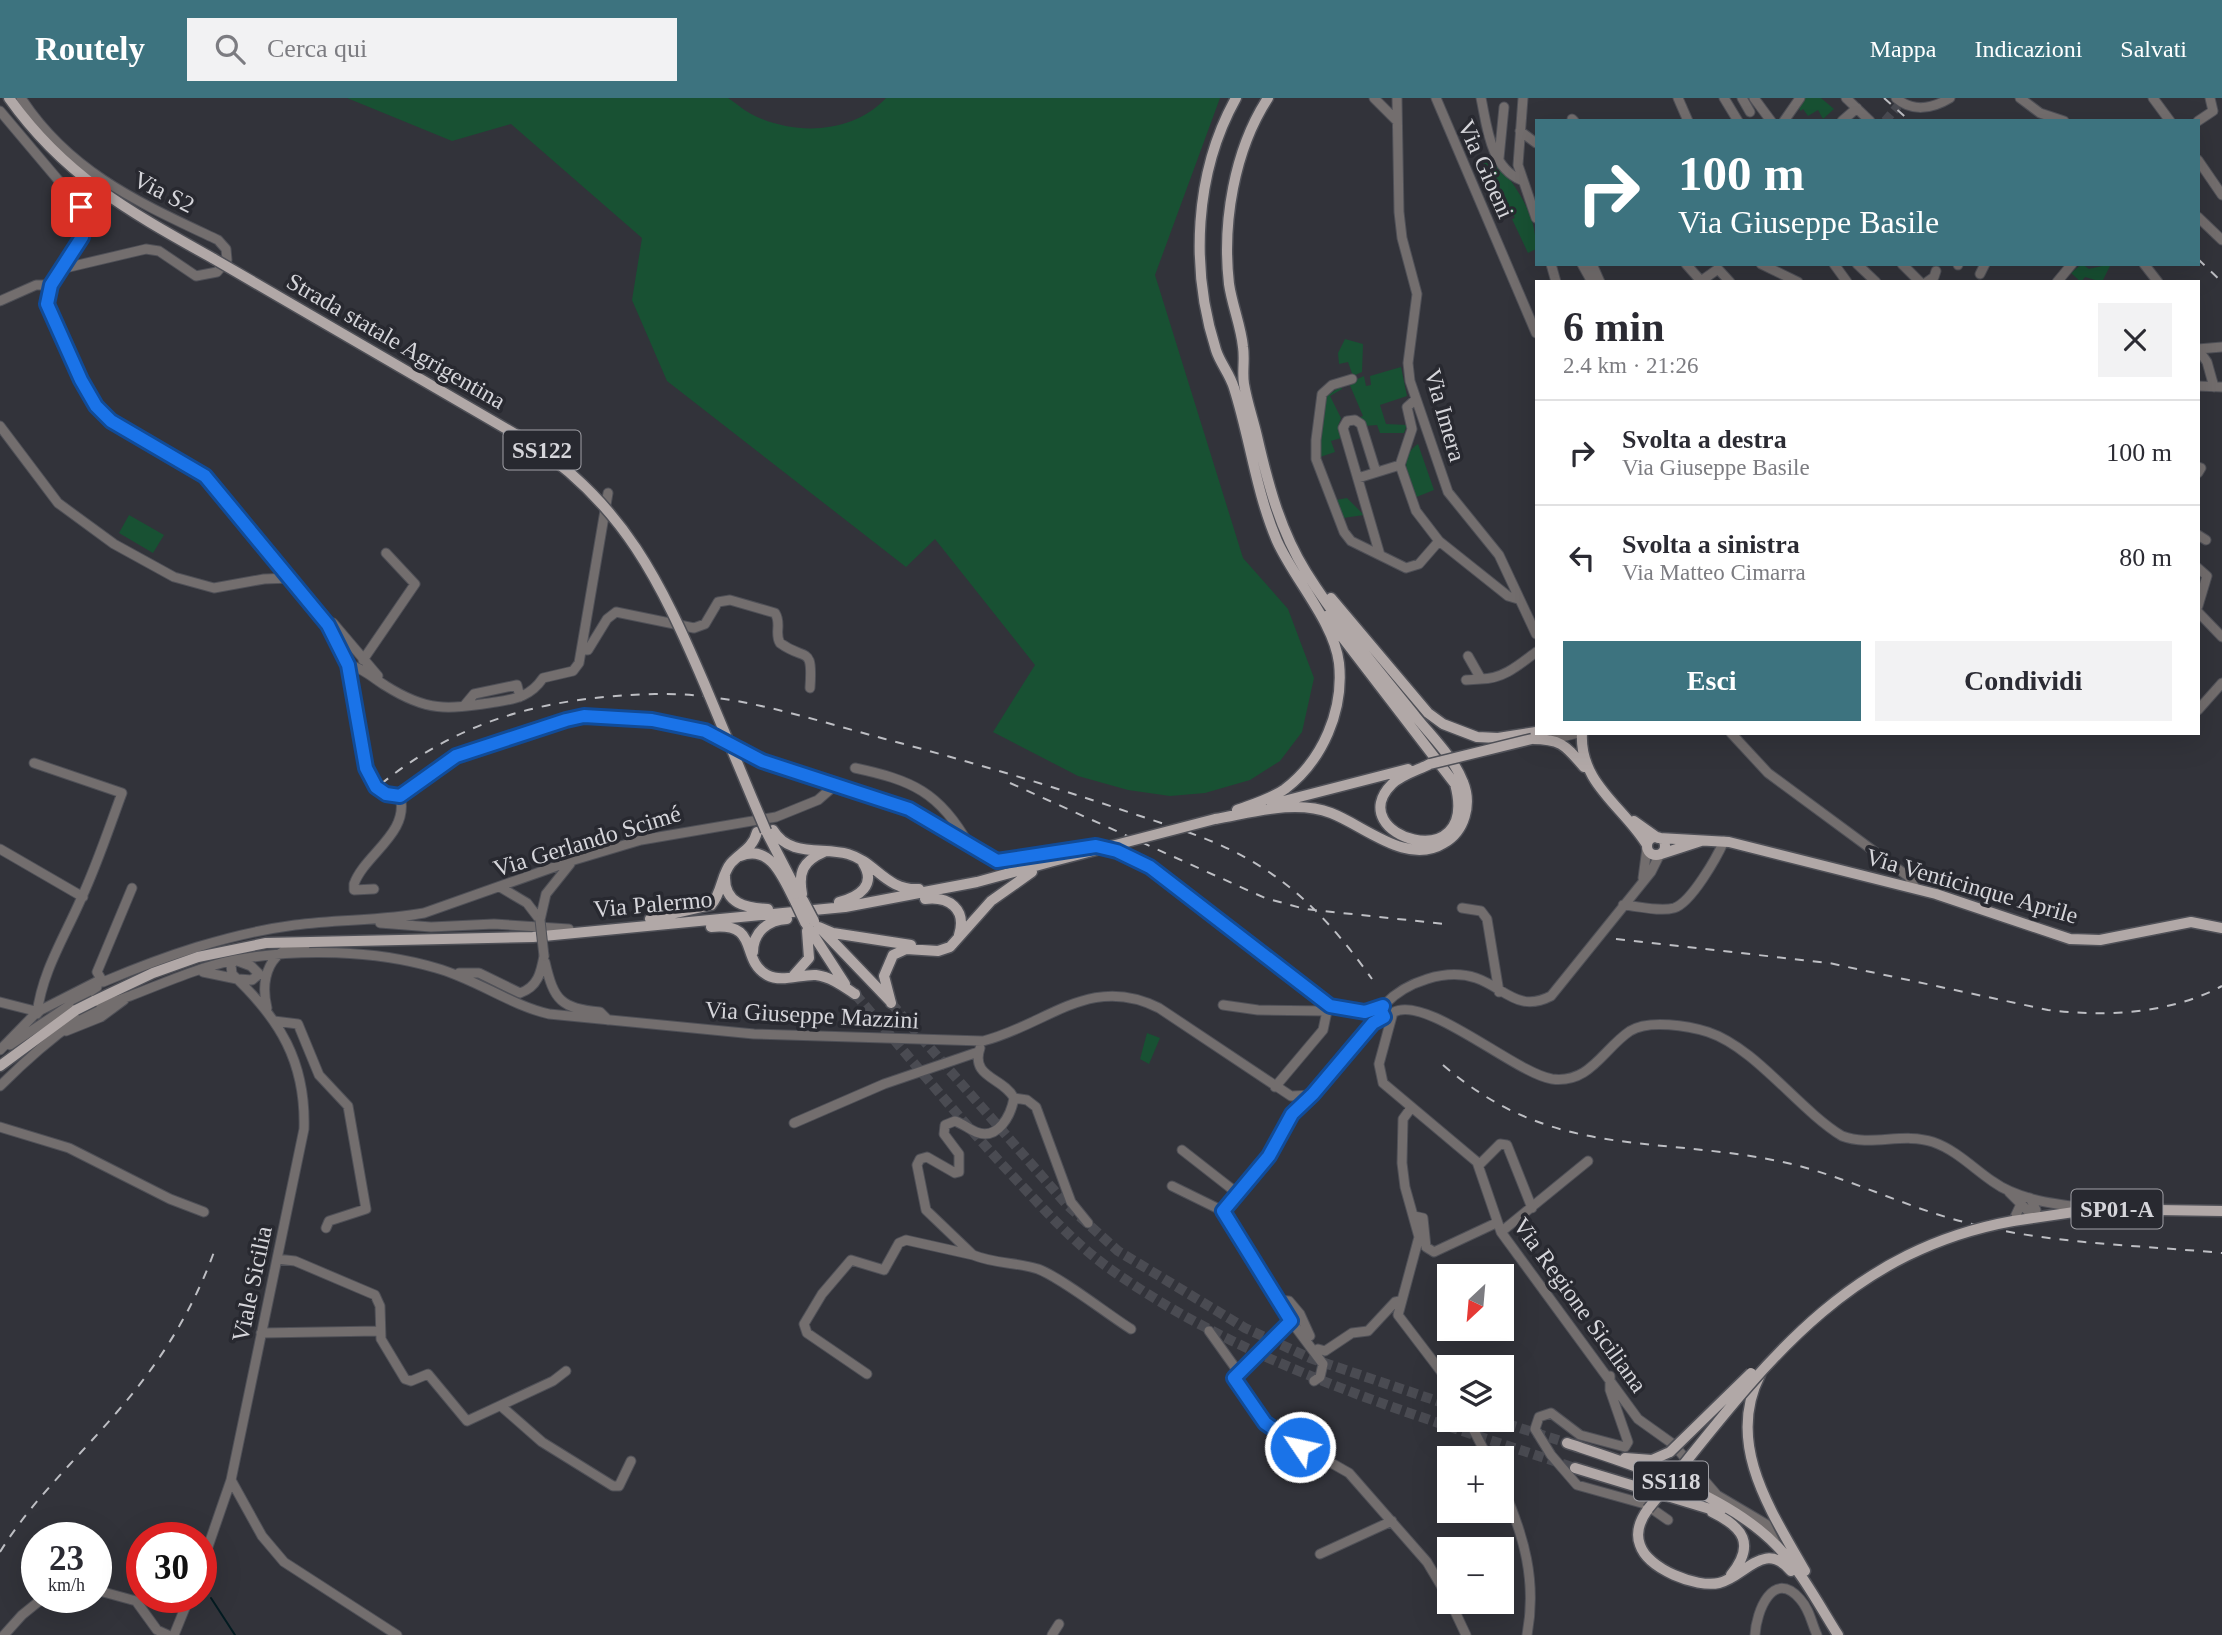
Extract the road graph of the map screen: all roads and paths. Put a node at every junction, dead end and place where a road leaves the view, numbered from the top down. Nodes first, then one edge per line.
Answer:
1 (9, 98) edge
2 (21, 98) edge
3 (1236, 98) edge
4 (1268, 98) edge
5 (1374, 98) edge
6 (1397, 98) edge
7 (1436, 98) edge
8 (1442, 98) edge
9 (1481, 98) edge
10 (1523, 98) edge
11 (1724, 98) edge
12 (1742, 98) edge
13 (1754, 98) edge
14 (1800, 98) edge
15 (1846, 98) edge
16 (1950, 98) edge
17 (2020, 98) edge
18 (2153, 98) edge
19 (2210, 98) edge
20 (1680, 101) edge
21 (1898, 102) edge
22 (1504, 107) dead end
23 (1857, 108) junction
24 (0, 111) edge
25 (1750, 112) dead end
26 (1687, 119) edge
27 (1737, 119) edge
28 (1770, 119) edge
29 (1785, 119) edge
30 (1844, 119) edge
31 (1868, 119) edge
32 (2058, 119) edge
33 (2169, 119) edge
34 (2200, 120) edge
35 (1397, 121) junction
36 (1520, 131) junction
37 (1535, 142) edge
38 (1499, 158) junction
39 (2200, 163) edge
40 (1521, 180) junction
41 (2222, 195) edge
42 (1535, 215) edge
43 (2200, 219) edge
44 (2222, 240) edge
45 (1688, 266) edge
46 (1764, 266) edge
47 (1859, 266) edge
48 (1904, 266) edge
49 (1984, 266) edge
50 (2070, 266) edge
51 (2146, 266) edge
52 (61, 269) junction
53 (1936, 271) dead end
54 (1980, 274) dead end
55 (1700, 280) edge
56 (1794, 280) edge
57 (1874, 280) edge
58 (1918, 280) edge
59 (1930, 280) edge
60 (2059, 280) edge
61 (2156, 280) edge
62 (51, 285) junction
63 (0, 301) edge
64 (1535, 331) edge
65 (2222, 347) edge
66 (2201, 355) edge
67 (1352, 379) dead end
68 (2200, 386) edge
69 (2218, 387) edge
70 (1416, 399) junction
71 (0, 426) edge
72 (1399, 465) junction
73 (1376, 472) junction
74 (1358, 478) junction
75 (608, 493) dead end
76 (1438, 541) junction
77 (386, 554) dead end
78 (1380, 555) junction
79 (2200, 570) edge
80 (1303, 577) junction
81 (291, 578) junction
82 (1518, 599) junction
83 (2200, 599) edge
84 (320, 614) junction
85 (2200, 614) edge
86 (1535, 632) edge
87 (2222, 637) edge
88 (582, 649) junction
89 (1535, 653) edge
90 (1468, 656) dead end
91 (363, 660) junction
92 (348, 665) junction
93 (1466, 680) dead end
94 (1481, 680) junction
95 (2222, 683) edge
96 (389, 687) junction
97 (810, 688) dead end
98 (2202, 704) edge
99 (1532, 734) edge
100 (1580, 735) edge
101 (1733, 735) edge
102 (1550, 736) edge
103 (34, 763) dead end
104 (1430, 764) junction
105 (739, 767) junction
106 (855, 768) dead end
107 (1590, 774) junction
108 (834, 786) junction
109 (400, 796) junction
110 (1614, 803) junction
111 (1214, 819) junction
112 (765, 831) junction
113 (1658, 838) junction
114 (1711, 840) junction
115 (1724, 841) junction
116 (970, 846) junction
117 (1647, 846) junction
118 (0, 849) edge
119 (826, 852) junction
120 (1660, 854) junction
121 (738, 858) junction
122 (859, 859) junction
123 (574, 860) junction
124 (1050, 862) junction
125 (725, 876) junction
126 (1640, 883) junction
127 (956, 886) junction
128 (500, 887) junction
129 (132, 888) dead end
130 (1915, 888) junction
131 (374, 889) dead end
132 (83, 897) junction
133 (873, 904) junction
134 (1623, 905) junction
135 (845, 907) junction
136 (1462, 908) dead end
137 (807, 914) junction
138 (345, 920) junction
139 (540, 920) junction
140 (2222, 928) edge
141 (606, 929) junction
142 (958, 939) junction
143 (443, 940) junction
144 (378, 941) junction
145 (931, 950) junction
146 (544, 956) junction
147 (277, 957) junction
148 (754, 958) junction
149 (235, 960) junction
150 (191, 973) junction
151 (456, 974) junction
152 (260, 978) junction
153 (788, 978) junction
154 (238, 979) junction
155 (103, 982) junction
156 (1406, 990) junction
157 (1499, 992) junction
158 (39, 997) junction
159 (0, 1002) edge
160 (93, 1002) junction
161 (53, 1003) junction
162 (1223, 1005) dead end
163 (1328, 1008) junction
164 (1387, 1010) junction
165 (1409, 1010) junction
166 (37, 1012) junction
167 (82, 1012) junction
168 (53, 1014) junction
169 (271, 1017) junction
170 (608, 1020) junction
171 (17, 1039) junction
172 (983, 1041) junction
173 (0, 1052) edge
174 (978, 1052) junction
175 (0, 1066) edge
176 (0, 1086) edge
177 (1275, 1087) junction
178 (1313, 1094) junction
179 (1014, 1098) junction
180 (1411, 1108) junction
181 (794, 1123) dead end
182 (0, 1126) edge
183 (1182, 1150) dead end
184 (1588, 1161) dead end
185 (1479, 1165) junction
186 (1172, 1186) dead end
187 (2005, 1189) junction
188 (1237, 1193) junction
189 (2029, 1197) junction
190 (2021, 1204) junction
191 (1532, 1208) junction
192 (2094, 1209) junction
193 (1223, 1211) junction
194 (2222, 1211) edge
195 (204, 1212) dead end
196 (1414, 1216) junction
197 (2034, 1217) junction
198 (2013, 1221) junction
199 (1088, 1223) dead end
200 (326, 1228) dead end
201 (1499, 1228) junction
202 (973, 1255) junction
203 (277, 1259) junction
204 (1279, 1300) junction
205 (1401, 1301) junction
206 (1291, 1321) junction
207 (1131, 1329) dead end
208 (379, 1331) junction
209 (1209, 1331) dead end
210 (261, 1334) junction
211 (1778, 1352) junction
212 (1437, 1362) edge
213 (1768, 1363) junction
214 (566, 1371) dead end
215 (1239, 1373) junction
216 (867, 1374) dead end
217 (1610, 1376) junction
218 (1314, 1381) dead end
219 (501, 1406) junction
220 (1567, 1443) tunnel mouth
221 (1582, 1448) junction
222 (631, 1461) dead end
223 (1575, 1468) tunnel mouth
224 (231, 1480) junction
225 (1698, 1504) junction
226 (1668, 1520) dead end
227 (1392, 1521) junction
228 (217, 1522) edge
229 (1514, 1522) edge
230 (1771, 1541) junction
231 (1320, 1554) dead end
232 (1437, 1578) edge
233 (1726, 1581) junction
234 (112, 1594) edge
235 (1814, 1597) junction
236 (24, 1613) edge
237 (183, 1613) edge
238 (1456, 1614) edge
239 (1059, 1623) dead end
240 (4, 1635) edge
241 (168, 1635) edge
242 (174, 1635) edge
243 (397, 1635) edge
244 (1052, 1635) edge
245 (1466, 1635) edge
246 (1527, 1635) edge
247 (1755, 1635) edge
248 (1817, 1635) edge
249 (1838, 1635) edge

1 - 105 main road, Strada statale Agrigentina / SS122, bridge
2 - 52 street, Via S2
3 - 80 main road
4 - 80 main road
5 - 35 street
6 - 35 street, Via Imera
7 - 8 street
7 - 64 street, Via Gioeni
9 - 38 street
10 - 36 street
11 - 27 street
12 - 25 street
13 - 28 street
14 - 29 street
15 - 23 street
16 - 21 street
17 - 32 street
18 - 33 street
19 - 34 street
20 - 26 street
22 - 38 street
23 - 30 street
23 - 31 street
24 - 52 street
35 - 70 street, Via Imera
36 - 37 street
36 - 40 street
38 - 40 street
39 - 41 street
40 - 42 street
43 - 44 street
45 - 55 street
46 - 56 street
47 - 57 street
48 - 58 street
49 - 54 street
50 - 60 street
51 - 61 street
52 - 62 street
53 - 59 street
62 - 63 street
62 - 81 street
65 - 66 street
66 - 69 street
67 - 78 street
68 - 69 street
70 - 72 street
70 - 82 street, Via Imera
71 - 81 street
72 - 73 street
72 - 76 street
73 - 74 street
73 - 74 street
74 - 78 street
75 - 88 street
76 - 78 street
76 - 82 street
77 - 91 street
79 - 83 street
80 - 99 main road
80 - 104 main road
80 - 111 main road
80 - 111 main road, bridge
81 - 84 street
82 - 86 street, Via Imera
84 - 91 street
84 - 92 street
85 - 87 street
88 - 96 street
88 - 97 street
89 - 94 street
90 - 94 street
91 - 96 street
92 - 96 street
92 - 109 street
93 - 94 street
95 - 98 street
99 - 104 main road, bridge
100 - 107 main road
101 - 130 street
102 - 107 main road
103 - 132 street
104 - 111 main road
105 - 112 main road, bridge
105 - 112 main road, bridge
106 - 116 street
107 - 110 main road
108 - 109 street
108 - 116 street
108 - 123 street, Via Gerlando Scimé
109 - 131 street
110 - 113 main road
110 - 117 main road
111 - 124 main road, Via Palermo, bridge
112 - 119 main road
112 - 121 main road
112 - 137 main road
113 - 114 main road, Via Venticinque Aprile
113 - 117 main road
113 - 120 main road
114 - 115 main road, Via Venticinque Aprile
114 - 120 main road, Via Venticinque Aprile
115 - 130 main road, Via Venticinque Aprile
115 - 134 street
116 - 163 street
117 - 120 main road
117 - 126 street
118 - 132 street
119 - 122 main road
119 - 137 main road
120 - 126 street
121 - 125 main road
121 - 137 main road
122 - 127 main road
122 - 137 main road
123 - 128 street, Via Gerlando Scimé
123 - 139 street
124 - 127 main road, Via Palermo
124 - 142 main road
125 - 137 main road
125 - 141 main road
126 - 134 street
127 - 133 main road, Via Palermo
128 - 138 street, Via Gerlando Scimé
128 - 139 street
129 - 155 street
130 - 140 main road, Via Venticinque Aprile
132 - 158 street
133 - 135 main road, Via Palermo
133 - 142 main road
134 - 157 street
135 - 137 main road, Via Palermo
135 - 148 main road
136 - 157 street
137 - 141 main road, Via Palermo
137 - 145 main road
137 - 145 main road
137 - 153 main road
137 - 153 main road
138 - 141 street
138 - 155 street
139 - 146 street, bridge
141 - 143 main road, Via Palermo
142 - 145 main road
143 - 144 main road, Via Palermo
143 - 148 main road
144 - 147 street
144 - 160 main road, Via Palermo
146 - 151 street
146 - 170 street
147 - 149 street, Via Giuseppe Mazzini
147 - 151 street, Via Giuseppe Mazzini
147 - 152 street
148 - 153 main road
149 - 150 street, Via Giuseppe Mazzini
149 - 152 street
149 - 154 street
150 - 154 street, Via Giuseppe Mazzini
150 - 160 street, Via Giuseppe Mazzini
151 - 170 street, Via Giuseppe Mazzini
152 - 154 street
152 - 169 street
154 - 169 street
155 - 160 street
156 - 157 street
156 - 164 street
156 - 165 street
158 - 161 street
158 - 166 street
159 - 166 street
160 - 161 street
160 - 167 main road, Via Palermo, bridge
160 - 167 street, Via Giuseppe Mazzini
161 - 166 street
162 - 163 street
163 - 164 street
163 - 177 street
164 - 165 street
164 - 178 street
164 - 180 street, Via Regione Siciliana
165 - 187 street
166 - 168 street
166 - 171 street
166 - 173 street
167 - 168 street
167 - 175 main road, Via Palermo
167 - 176 street, Via Giuseppe Mazzini
168 - 171 street
169 - 200 street
169 - 203 street, Viale Sicilia
170 - 172 street, Via Giuseppe Mazzini
171 - 173 street
172 - 174 street
172 - 177 street, Via Giuseppe Mazzini
174 - 179 street
174 - 181 street
177 - 178 street, Via Giuseppe Mazzini
178 - 188 street
179 - 199 street
179 - 202 street
180 - 185 street, Via Regione Siciliana
180 - 196 street
182 - 195 street
183 - 188 street
184 - 191 street
185 - 191 street
185 - 201 street, Via Regione Siciliana
186 - 193 street
187 - 189 street
187 - 190 street
188 - 193 street
189 - 192 street
189 - 197 street
190 - 197 street
190 - 198 street
191 - 201 street
192 - 194 main road, SP01-A
192 - 197 main road, SP01-A
193 - 204 street
196 - 201 street
196 - 205 street
197 - 198 main road, SP01-A
198 - 211 main road, bridge
201 - 217 street, Via Regione Siciliana
202 - 207 street
202 - 216 street
203 - 208 street
203 - 210 street, Viale Sicilia
204 - 205 street
204 - 206 street
205 - 212 street
206 - 215 street
206 - 218 street
208 - 210 street
208 - 219 street
209 - 215 street
210 - 224 street, Viale Sicilia
211 - 213 main road, bridge
211 - 221 main road, bridge
213 - 233 main road, bridge
213 - 235 main road, bridge
214 - 219 street
215 - 227 street
217 - 226 street
217 - 230 street, Via Regione Siciliana
219 - 222 street
220 - 221 main road, SS118
221 - 230 main road, SS118
223 - 225 main road, SS118
224 - 228 street, Viale Sicilia
224 - 243 street
225 - 230 main road, SS118
225 - 233 main road
227 - 231 street
227 - 232 street
229 - 246 street
230 - 235 main road, SS118
233 - 235 main road
234 - 241 street
235 - 249 main road, SS118
236 - 240 street
237 - 242 street
238 - 245 street
239 - 244 street
247 - 248 street

